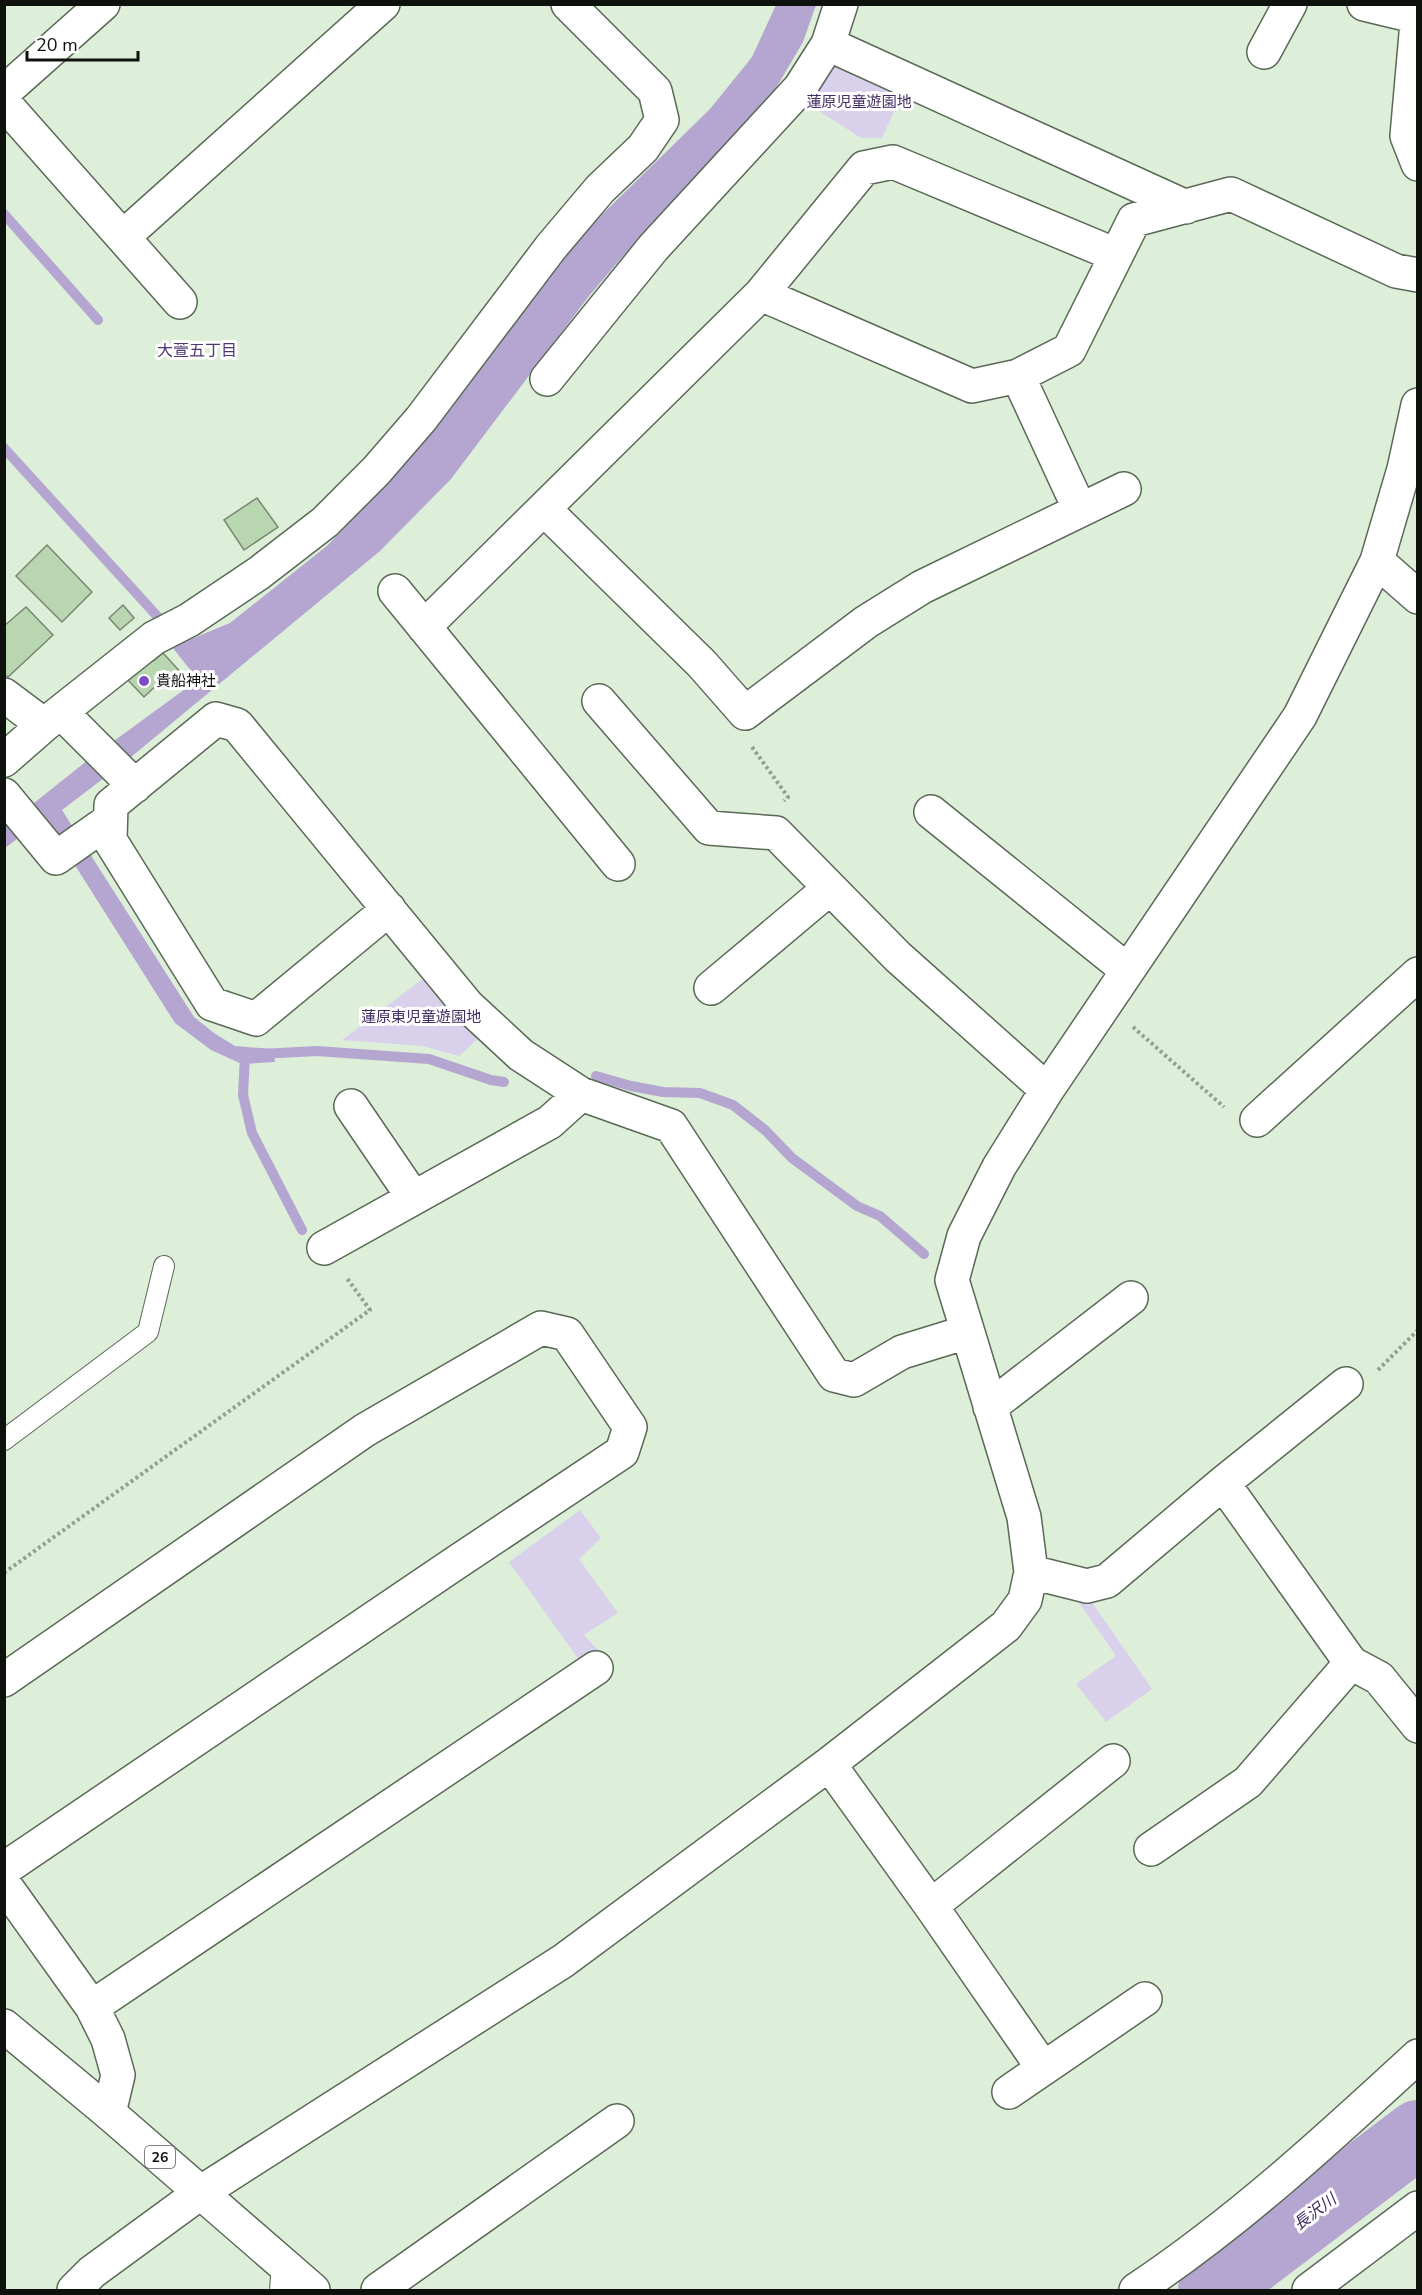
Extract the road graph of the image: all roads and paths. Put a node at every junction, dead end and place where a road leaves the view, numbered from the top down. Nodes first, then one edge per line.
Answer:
1 (103, 4) edge
2 (383, 4) edge
3 (567, 4) edge
4 (841, 4) edge
5 (1290, 4) edge
6 (1364, 4) edge
7 (1418, 11) edge
8 (1417, 16) edge
9 (828, 44) junction
10 (1264, 52) dead end
11 (4, 92) edge
12 (4, 103) edge
13 (1418, 164) edge
14 (1186, 207) junction
15 (123, 237) junction
16 (1116, 255) junction
17 (1418, 275) edge
18 (761, 294) junction
19 (180, 302) dead end
20 (1018, 376) junction
21 (547, 379) dead end
22 (1416, 417) edge
23 (1124, 489) dead end
24 (544, 509) junction
25 (1080, 510) junction
26 (1377, 561) junction
27 (395, 591) dead end
28 (1418, 597) edge
29 (424, 627) junction
30 (4, 695) edge
31 (599, 701) dead end
32 (746, 713) junction
33 (52, 718) junction
34 (4, 760) edge
35 (116, 768) junction
36 (19, 812) edge
37 (931, 812) dead end
38 (776, 833) junction
39 (86, 838) junction
40 (618, 864) dead end
41 (830, 888) junction
42 (389, 909) junction
43 (1127, 970) junction
44 (1418, 974) edge
45 (711, 988) dead end
46 (1105, 1003) junction
47 (1047, 1090) junction
48 (581, 1094) junction
49 (351, 1106) dead end
50 (1257, 1120) joint
51 (413, 1197) junction
52 (324, 1248) joint
53 (164, 1266) dead end
54 (1131, 1298) dead end
55 (1418, 1330) edge
56 (967, 1332) junction
57 (1346, 1384) joint
58 (990, 1407) junction
59 (4, 1440) edge
60 (1223, 1483) junction
61 (1031, 1572) junction
62 (4, 1573) edge
63 (1351, 1663) junction
64 (596, 1668) dead end
65 (4, 1680) edge
66 (1418, 1726) edge
67 (1113, 1761) dead end
68 (829, 1764) junction
69 (1151, 1850) dead end
70 (4, 1869) edge
71 (4, 1884) edge
72 (932, 1906) junction
73 (1145, 1999) dead end
74 (92, 2007) junction
75 (4, 2026) edge
76 (1418, 2056) edge
77 (1043, 2068) junction
78 (1009, 2092) dead end
79 (109, 2113) junction
80 (617, 2121) dead end
81 (200, 2193) junction
82 (1418, 2208) edge
83 (281, 2277) edge
84 (74, 2290) edge
85 (313, 2290) edge
86 (378, 2290) edge
87 (1136, 2290) edge
88 (1309, 2290) edge

1 - 11 street
2 - 15 street
3 - 33 street
4 - 9 street
5 - 10 street
6 - 8 street
7 - 8 street
8 - 13 street
9 - 14 street
9 - 21 street
12 - 15 street
14 - 16 street
14 - 17 street
15 - 19 street
16 - 18 street
16 - 20 street
18 - 20 street
18 - 24 street
20 - 25 street
22 - 26 street
23 - 25 street
24 - 29 street
24 - 32 street
25 - 32 street
26 - 28 street
26 - 43 street
27 - 29 street
29 - 40 street
30 - 33 street
31 - 38 street
32 - 38 path
33 - 34 street
33 - 35 street
35 - 39 street
35 - 42 street
36 - 39 street
37 - 43 street
38 - 41 street
39 - 42 street
41 - 45 street
41 - 47 street
42 - 48 street
43 - 46 street
44 - 50 street
46 - 47 street
46 - 50 path
47 - 56 street
48 - 51 street
48 - 56 street
49 - 51 street
51 - 52 street
52 - 62 path
53 - 59 lane
54 - 58 street
55 - 57 path
56 - 58 street
57 - 60 street
58 - 61 street
60 - 61 street
60 - 63 street
61 - 68 street
63 - 66 street
63 - 69 street
64 - 74 street
65 - 70 street
67 - 72 street
68 - 72 street
68 - 81 street
71 - 74 street
72 - 77 street
73 - 77 street
74 - 79 street
75 - 79 street, 26
76 - 87 street
77 - 78 street
79 - 81 street, 26
80 - 86 street
81 - 83 street, 26
81 - 84 street
82 - 88 street
83 - 85 street, 26

